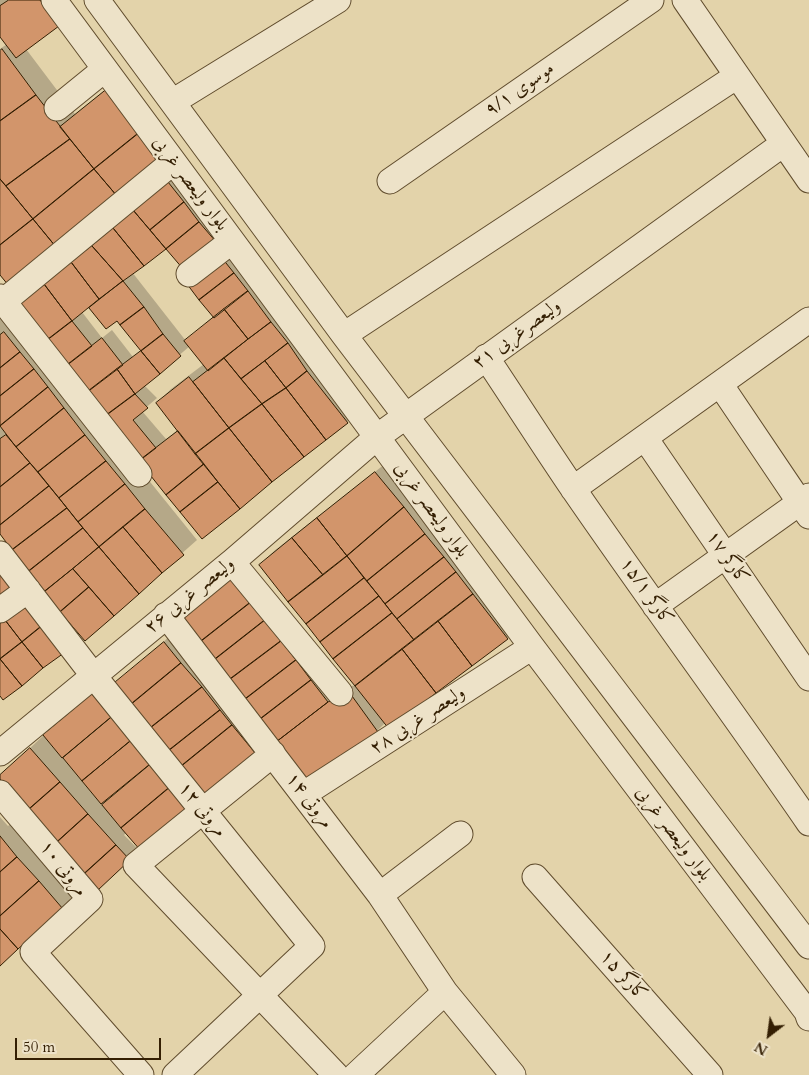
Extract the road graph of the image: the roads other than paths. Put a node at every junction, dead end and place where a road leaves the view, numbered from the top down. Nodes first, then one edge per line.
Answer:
1 (54, 0) edge
2 (97, 0) edge
3 (338, 0) edge
4 (651, 0) edge
5 (685, 0) edge
6 (105, 69) junction
7 (737, 76) junction
8 (174, 101) junction
9 (58, 108) dead end
10 (783, 144) junction
11 (174, 162) junction
12 (809, 180) edge
13 (390, 181) dead end
14 (232, 241) junction
15 (190, 274) dead end
16 (2, 299) edge
17 (809, 320) edge
18 (344, 335) junction
19 (486, 358) junction
20 (720, 384) junction
21 (405, 416) junction
22 (377, 437) junction
23 (645, 438) junction
24 (139, 474) dead end
25 (573, 489) junction
26 (806, 505) edge
27 (0, 554) edge
28 (726, 556) junction
29 (232, 562) junction
30 (28, 590) junction
31 (655, 606) junction
32 (0, 610) edge
33 (166, 615) junction
34 (532, 647) junction
35 (93, 675) junction
36 (809, 678) edge
37 (340, 693) dead end
38 (0, 753) edge
39 (272, 754) junction
40 (0, 793) edge
41 (304, 794) junction
42 (202, 811) junction
43 (809, 823) edge
44 (460, 834) dead end
45 (535, 878) dead end
46 (380, 895) junction
47 (809, 946) edge
48 (445, 992) junction
49 (260, 995) junction
50 (809, 1018) edge
51 (141, 1075) edge
52 (175, 1075) edge
53 (336, 1075) edge
54 (356, 1075) edge
55 (513, 1075) edge
56 (710, 1075) edge

1 - 6 street, بلوار ولیعصر غربی
2 - 8 street, بلوار ولیعصر غربی
3 - 8 street
4 - 13 street, موسوی ۹/۱
5 - 7 street
6 - 9 street
6 - 11 street, بلوار ولیعصر غربی
7 - 10 street
7 - 18 street
8 - 18 street, بلوار ولیعصر غربی
10 - 12 street
10 - 19 street, ولیعصرغربی ۲۱
11 - 14 street, بلوار ولیعصر غربی
11 - 16 street
14 - 15 street
14 - 22 street, بلوار ولیعصر غربی
16 - 24 street
17 - 20 street
18 - 21 street, بلوار ولیعصر غربی
19 - 21 street, ولیعصرغربی ۲۱
19 - 25 street, کارگر ۱۵/۱
20 - 23 street
20 - 26 street
21 - 22 street, ولیعصرغربی ۲۱
21 - 47 street, بلوار ولیعصر غربی
22 - 29 street, ولیعصر غربی ۲۶
22 - 34 street, بلوار ولیعصر غربی
23 - 25 street
23 - 28 street, کارگر ۱۷
25 - 31 street, کارگر ۱۵/۱
26 - 28 street
27 - 30 street, مروتی ۱۲
28 - 31 street
28 - 36 street, کارگر ۱۷
29 - 33 street, ولیعصر غربی ۲۶
29 - 37 street
30 - 32 street
30 - 35 street, مروتی ۱۲
31 - 43 street, کارگر ۱۵/۱
33 - 35 street, ولیعصر غربی ۲۶
33 - 39 street, مروتی ۱۴
34 - 41 street, ولیعصر غربی ۲۸
34 - 50 street, بلوار ولیعصر غربی
35 - 38 street, ولیعصر غربی ۲۶
35 - 42 street, مروتی ۱۲
39 - 41 street, مروتی ۱۴
39 - 42 street
40 - 51 street, مروتی ۱۰
41 - 46 street, مروتی ۱۴
42 - 49 street, مروتی ۱۲
42 - 49 street
44 - 46 street
45 - 56 street, کارگر ۱۵
46 - 48 street, مروتی ۱۴
48 - 54 street
48 - 55 street, مروتی ۱۴
49 - 52 street
49 - 53 street

